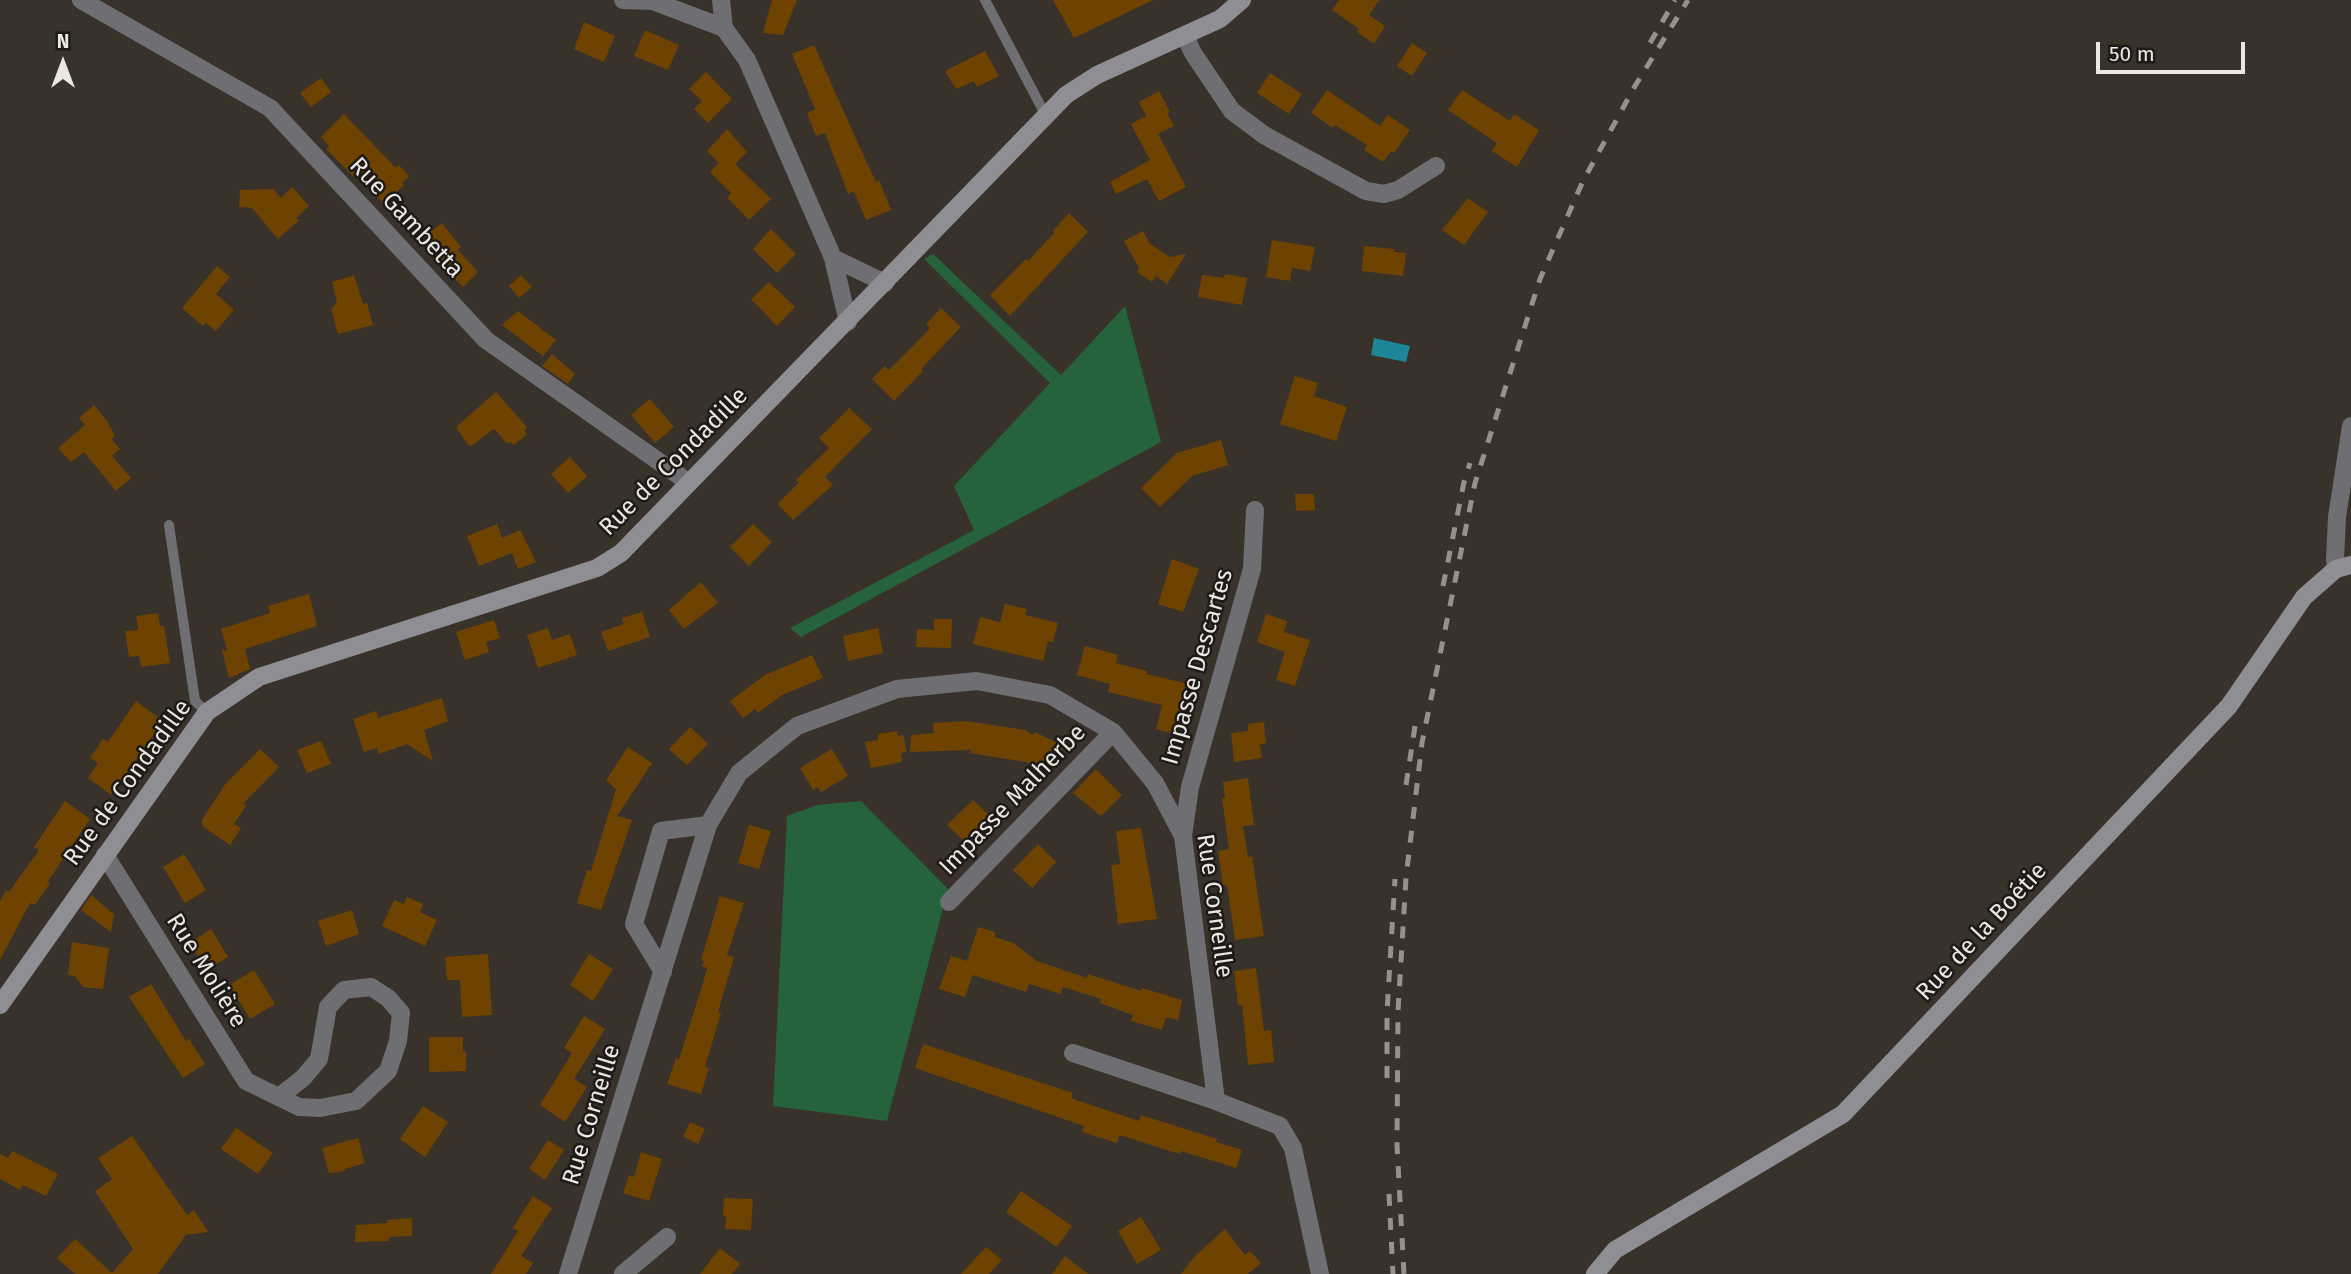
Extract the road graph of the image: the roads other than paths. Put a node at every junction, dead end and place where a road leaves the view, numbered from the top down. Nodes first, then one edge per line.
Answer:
1 (81, 0) edge
2 (623, 0) edge
3 (721, 0) edge
4 (985, 0) edge
5 (1242, 0) edge
6 (653, 1) edge
7 (724, 28) junction
8 (1185, 36) junction
9 (1046, 116) junction
10 (1436, 166) dead end
11 (833, 258) junction
12 (885, 282) junction
13 (848, 322) junction
14 (2351, 426) edge
15 (688, 482) junction
16 (1255, 510) dead end
17 (169, 526) dead end
18 (2344, 567) edge
19 (207, 712) junction
20 (1113, 732) junction
21 (709, 825) junction
22 (1183, 836) junction
23 (105, 855) junction
24 (949, 902) dead end
25 (663, 972) junction
26 (0, 1005) edge
27 (1073, 1053) dead end
28 (280, 1096) junction
29 (1216, 1101) junction
30 (667, 1237) dead end
31 (568, 1274) edge
32 (623, 1274) edge
33 (1320, 1274) edge
34 (1595, 1274) edge

1 - 15 street, Rue Gambetta
2 - 6 street
3 - 7 street
4 - 9 lane
5 - 8 street, Rue de Condadille
6 - 7 street
7 - 11 street
8 - 9 street, Rue de Condadille
8 - 10 street
9 - 12 street, Rue de Condadille
11 - 12 street
11 - 13 street
12 - 13 street, Rue de Condadille
13 - 15 street, Rue de Condadille
14 - 18 street
15 - 19 street, Rue de Condadille
16 - 22 street, Impasse Descartes
17 - 19 lane
18 - 34 street, Rue de la Boétie
19 - 23 street, Rue de Condadille
20 - 21 street, Rue Corneille
20 - 22 street, Rue Corneille
20 - 24 street, Impasse Malherbe
21 - 25 street, Rue Corneille
21 - 25 street
22 - 29 street, Rue Corneille
23 - 26 street, Rue de Condadille
23 - 28 street, Rue Molière
25 - 31 street, Rue Corneille
27 - 29 street
28 - 28 street, Rue Molière
29 - 33 street
30 - 32 street

